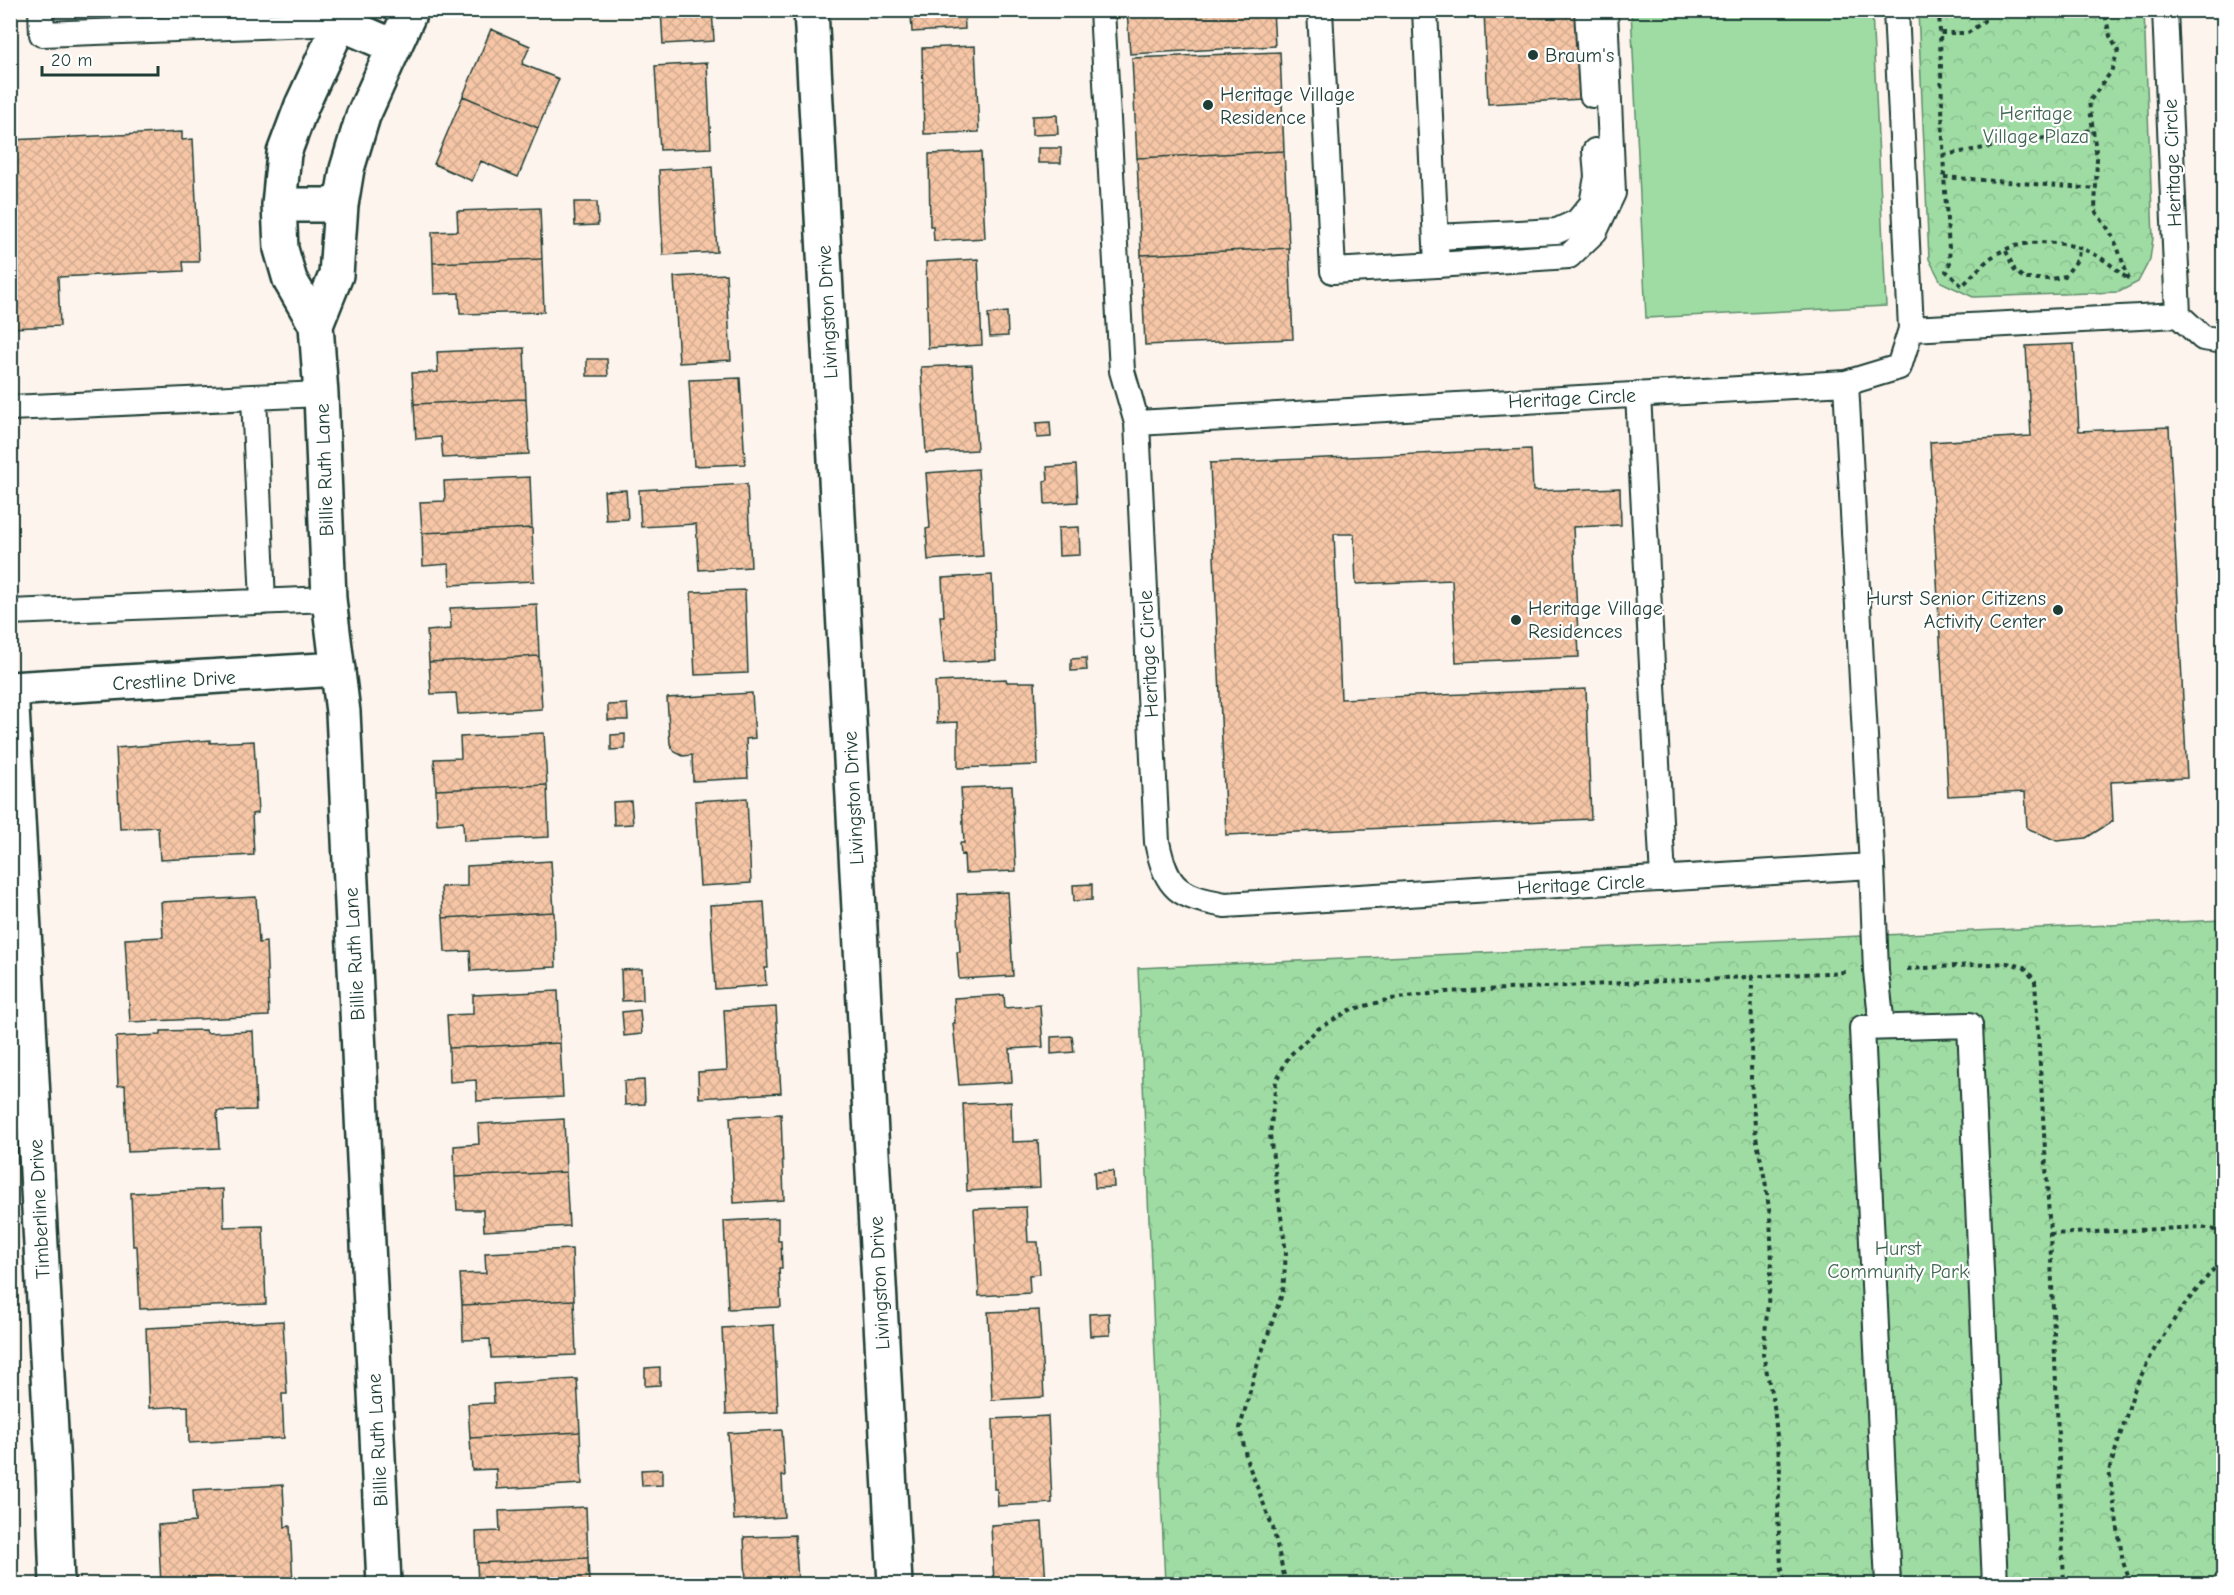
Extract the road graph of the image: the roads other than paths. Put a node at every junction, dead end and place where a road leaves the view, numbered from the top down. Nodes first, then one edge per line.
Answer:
1 (41, 10) edge
2 (411, 10) edge
3 (811, 10) edge
4 (1102, 10) edge
5 (1320, 10) edge
6 (1425, 10) edge
7 (1587, 10) edge
8 (1605, 10) edge
9 (1896, 10) edge
10 (2165, 10) edge
11 (343, 17) edge
12 (393, 46) junction
13 (340, 205) junction
14 (279, 206) junction
15 (1436, 237) junction
16 (1437, 265) junction
17 (2178, 315) junction
18 (315, 325) junction
19 (1911, 329) junction
20 (2223, 341) edge
21 (1846, 383) junction
22 (321, 393) junction
23 (1638, 394) junction
24 (254, 397) junction
25 (10, 408) edge
26 (1137, 423) junction
27 (329, 599) junction
28 (263, 602) junction
29 (10, 612) edge
30 (338, 669) junction
31 (11, 689) edge
32 (1872, 866) junction
33 (1663, 879) junction
34 (1882, 1027) junction
35 (57, 1584) edge
36 (384, 1584) edge
37 (895, 1584) edge
38 (1888, 1584) edge
39 (1995, 1584) edge

1 - 11 lane
2 - 12 street, Billie Ruth Lane
3 - 37 street, Livingston Drive
4 - 26 lane
5 - 16 lane
6 - 15 lane
7 - 15 lane
8 - 16 lane
9 - 19 lane, Heritage Circle
10 - 17 lane, Heritage Circle
11 - 12 street
11 - 14 street, Billie Ruth Lane
12 - 13 street, Billie Ruth Lane
13 - 14 street
13 - 18 street, Billie Ruth Lane
14 - 18 street, Billie Ruth Lane
15 - 16 lane
17 - 19 lane
17 - 20 lane
18 - 22 street, Billie Ruth Lane
19 - 21 lane, Heritage Circle
21 - 23 lane, Heritage Circle
21 - 32 lane
22 - 24 lane
22 - 27 street, Billie Ruth Lane
23 - 26 lane, Heritage Circle
23 - 33 lane
24 - 25 lane
24 - 28 lane
26 - 33 lane, Heritage Circle
27 - 28 lane
27 - 30 street, Billie Ruth Lane
28 - 29 lane
30 - 31 street, Crestline Drive
30 - 36 street, Billie Ruth Lane
31 - 35 street, Timberline Drive
32 - 33 lane, Heritage Circle
32 - 34 lane
34 - 38 lane
34 - 39 lane

